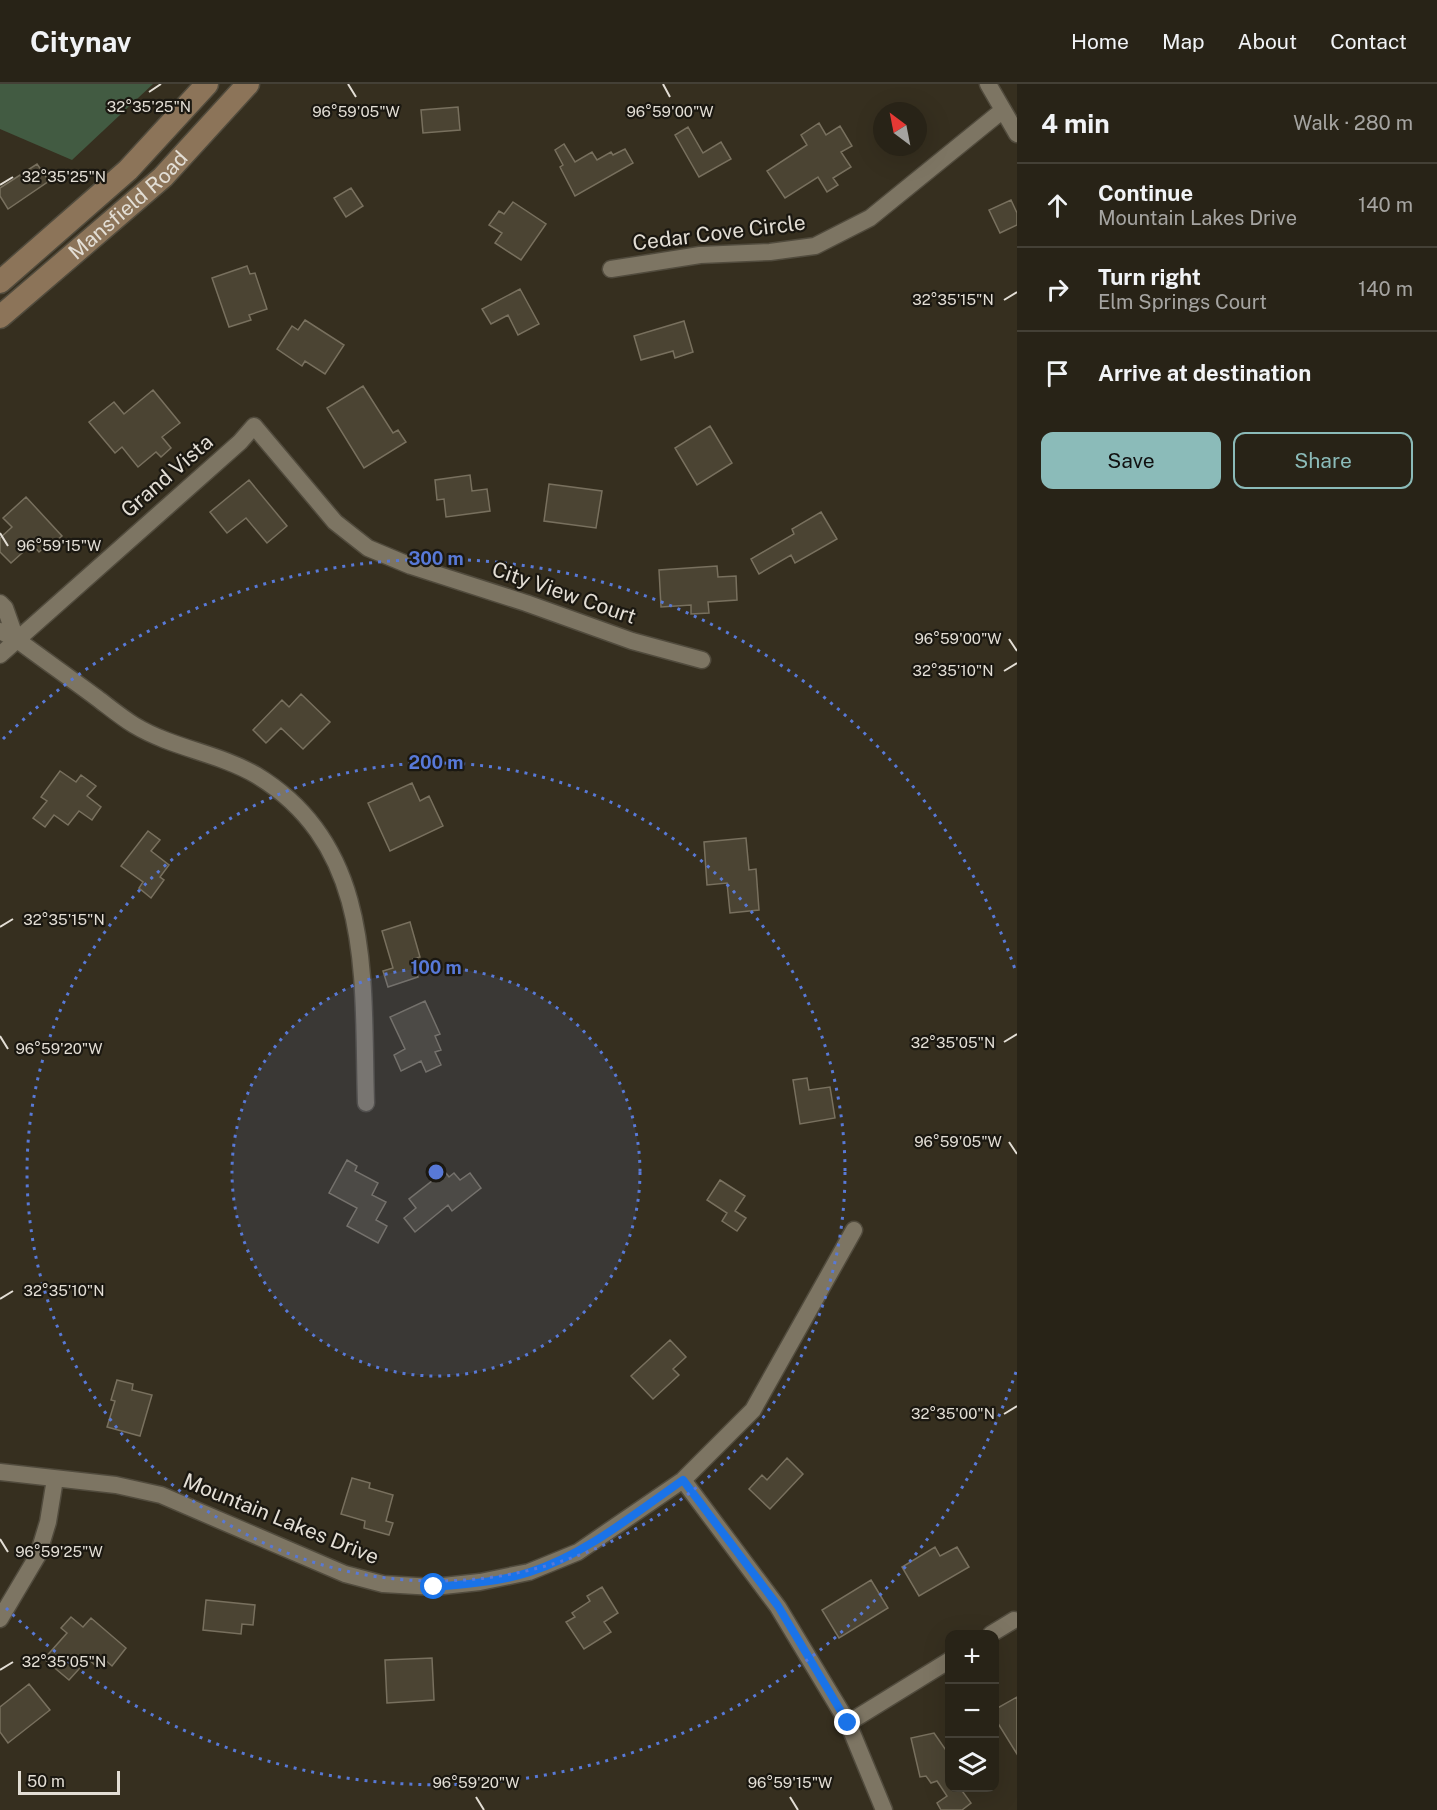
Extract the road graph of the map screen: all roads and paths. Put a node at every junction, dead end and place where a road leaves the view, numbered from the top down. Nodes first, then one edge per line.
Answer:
1 (207, 84) edge
2 (248, 84) edge
3 (988, 84) edge
4 (1003, 110) junction
5 (1017, 134) edge
6 (611, 269) dead end
7 (0, 282) edge
8 (0, 318) edge
9 (254, 426) joint
10 (0, 603) edge
11 (0, 631) edge
12 (16, 639) junction
13 (0, 655) edge
14 (702, 660) dead end
15 (366, 1103) dead end
16 (854, 1230) dead end
17 (0, 1472) edge
18 (55, 1479) junction
19 (683, 1480) junction
20 (0, 1619) edge
21 (1014, 1620) dead end
22 (999, 1630) edge
23 (945, 1663) edge
24 (848, 1723) junction
25 (884, 1810) edge

1 - 7 main road, Mansfield Road
2 - 8 main road, Mansfield Road
3 - 4 street
4 - 5 street
4 - 6 street, Cedar Cove Circle
9 - 12 street, Grand Vista
9 - 14 street, City View Court
10 - 12 street
11 - 12 street
12 - 13 street, Grand Vista
12 - 15 street
16 - 19 street, Mountain Lakes Drive
17 - 18 street, Mountain Lakes Drive
18 - 19 street, Mountain Lakes Drive
18 - 20 street
19 - 24 street
21 - 22 street
23 - 24 street
24 - 25 street

